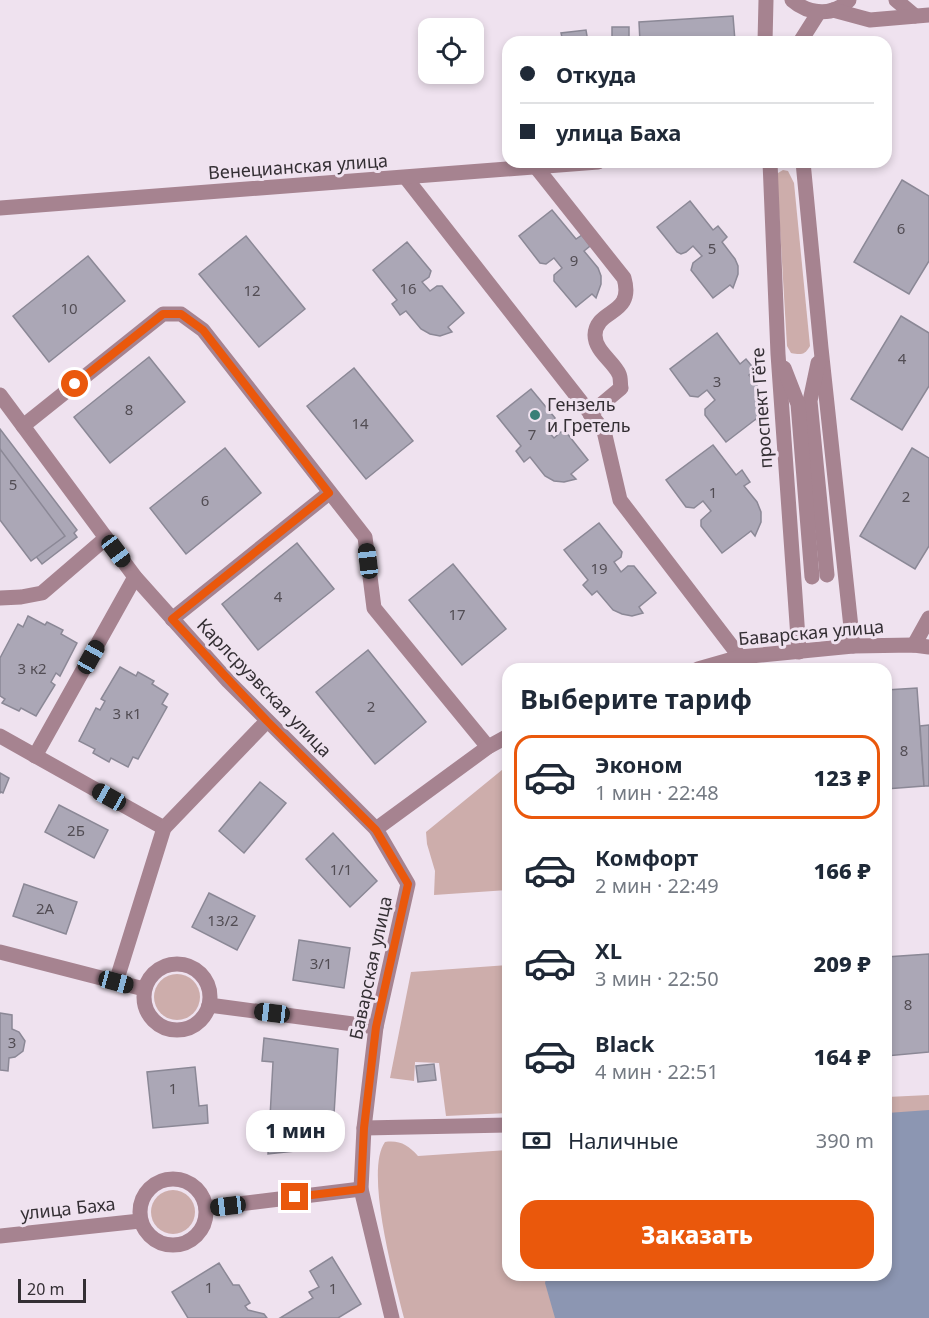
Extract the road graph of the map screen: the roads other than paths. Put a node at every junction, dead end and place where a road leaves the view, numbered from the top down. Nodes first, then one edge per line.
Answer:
1 (766, 0) edge
2 (792, 0) edge
3 (849, 0) edge
4 (896, 0) edge
5 (819, 10) junction
6 (922, 16) edge
7 (765, 36) edge
8 (804, 36) edge
9 (524, 168) edge
10 (537, 168) edge
11 (770, 168) edge
12 (804, 168) edge
13 (406, 178) junction
14 (0, 208) edge
15 (821, 348) junction
16 (778, 354) junction
17 (0, 395) edge
18 (590, 414) junction
19 (23, 426) junction
20 (329, 493) junction
21 (106, 538) junction
22 (135, 577) junction
23 (0, 598) edge
24 (929, 618) edge
25 (172, 619) junction
26 (853, 646) junction
27 (922, 646) edge
28 (799, 652) junction
29 (740, 657) junction
30 (719, 663) edge
31 (267, 721) junction
32 (0, 736) edge
33 (502, 739) edge
34 (488, 747) junction
35 (35, 756) junction
36 (164, 828) junction
37 (376, 830) junction
38 (0, 952) edge
39 (116, 982) junction
40 (144, 989) junction
41 (209, 1005) junction
42 (376, 1027) junction
43 (502, 1125) edge
44 (364, 1128) junction
45 (361, 1189) junction
46 (206, 1208) junction
47 (140, 1221) junction
48 (0, 1236) edge
49 (392, 1318) edge

1 - 7 street
2 - 5 street
3 - 5 street
4 - 6 street
5 - 6 street
5 - 8 street
9 - 13 street, Венецианская улица
10 - 18 street
11 - 16 street, проспект Гёте
12 - 15 street
13 - 14 street, Венецианская улица
13 - 18 street
15 - 16 street
15 - 26 street
16 - 28 street, проспект Гёте
17 - 19 street, Карлсруэвская улица
18 - 29 street
19 - 20 street
19 - 21 street, Карлсруэвская улица
20 - 25 street
20 - 34 street
21 - 22 street, Карлсруэвская улица
21 - 23 street
22 - 25 street, Карлсруэвская улица
22 - 35 street
24 - 27 street
25 - 31 street, Карлсруэвская улица
26 - 27 street, Баварская улица
26 - 28 street, Баварская улица
28 - 29 street, Баварская улица
29 - 30 street, Баварская улица
31 - 36 street
31 - 37 street, Карлсруэвская улица
32 - 35 street
33 - 34 street
34 - 37 street
35 - 36 street
36 - 39 street
37 - 42 street, Баварская улица
38 - 39 street
39 - 40 street
40 - 41 street
40 - 41 street
41 - 42 street
42 - 44 street, Баварская улица
43 - 44 street
44 - 45 street, Баварская улица
45 - 46 street
45 - 49 street, Баварская улица
46 - 47 street
46 - 47 street
47 - 48 street, улица Баха

